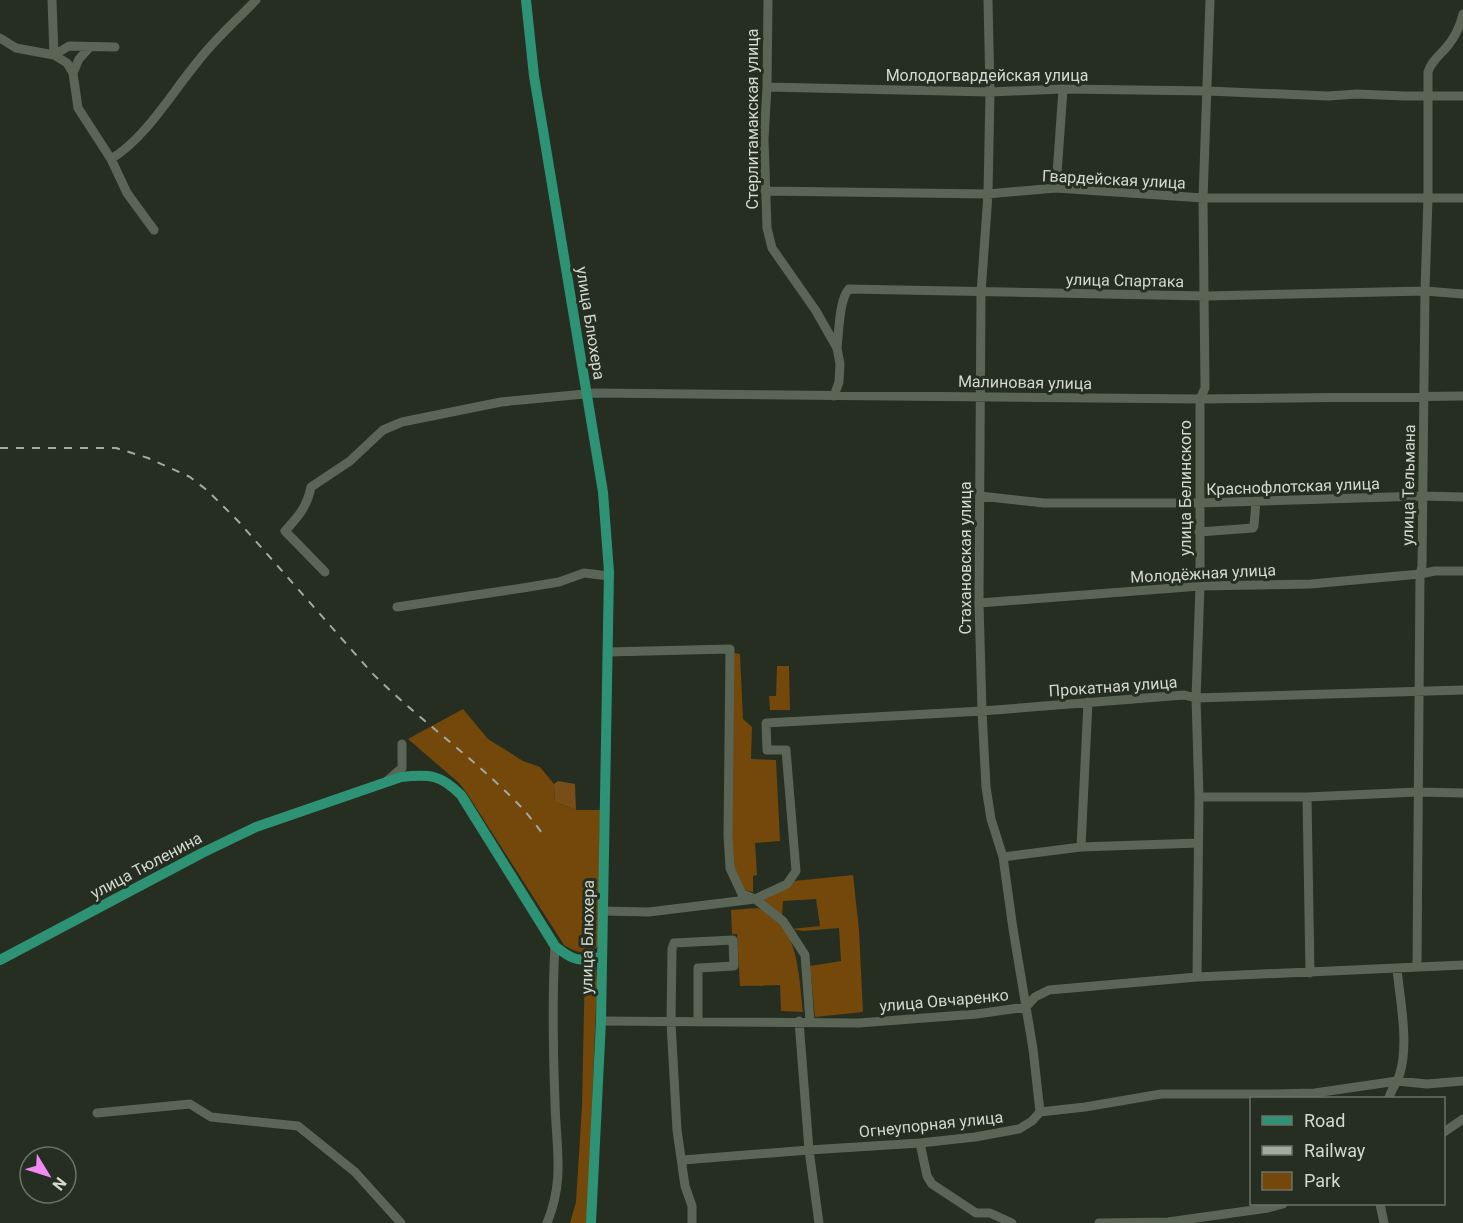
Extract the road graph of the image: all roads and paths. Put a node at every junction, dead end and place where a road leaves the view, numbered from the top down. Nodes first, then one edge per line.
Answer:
1 (52, 0) edge
2 (256, 0) edge
3 (526, 0) edge
4 (768, 0) edge
5 (988, 0) edge
6 (1210, 0) edge
7 (1463, 14) edge
8 (0, 38) edge
9 (90, 47) junction
10 (115, 47) dead end
11 (54, 55) junction
12 (73, 73) junction
13 (767, 87) junction
14 (1063, 89) junction
15 (1208, 91) junction
16 (990, 92) junction
17 (1427, 96) junction
18 (1463, 96) edge
19 (111, 159) junction
20 (1056, 188) junction
21 (765, 191) junction
22 (988, 194) junction
23 (1203, 198) junction
24 (1428, 198) junction
25 (1463, 198) edge
26 (154, 230) dead end
27 (1425, 291) junction
28 (981, 293) junction
29 (1463, 294) edge
30 (1206, 296) junction
31 (837, 348) junction
32 (587, 393) junction
33 (834, 396) junction
34 (980, 396) junction
35 (1424, 396) junction
36 (1463, 396) edge
37 (1200, 399) junction
38 (980, 496) junction
39 (1423, 496) junction
40 (1463, 497) edge
41 (1256, 501) junction
42 (1199, 503) junction
43 (1199, 532) junction
44 (1463, 571) edge
45 (325, 572) dead end
46 (1420, 574) junction
47 (609, 576) junction
48 (1200, 586) junction
49 (979, 603) junction
50 (397, 607) dead end
51 (608, 652) junction
52 (1463, 690) edge
53 (1419, 692) junction
54 (1196, 698) junction
55 (1088, 702) junction
56 (982, 711) junction
57 (402, 744) dead end
58 (385, 783) junction
59 (1417, 792) junction
60 (1463, 793) edge
61 (1199, 797) junction
62 (1307, 797) junction
63 (1198, 843) junction
64 (1081, 847) junction
65 (1003, 857) junction
66 (754, 899) junction
67 (602, 911) junction
68 (555, 946) junction
69 (601, 957) junction
70 (0, 960) edge
71 (1463, 965) edge
72 (1417, 967) junction
73 (1397, 969) junction
74 (1310, 973) junction
75 (1197, 977) junction
76 (1026, 1007) junction
77 (601, 1021) junction
78 (698, 1021) junction
79 (799, 1021) junction
80 (810, 1021) junction
81 (671, 1023) junction
82 (1397, 1081) junction
83 (1463, 1081) edge
84 (1389, 1097) edge
85 (1040, 1112) junction
86 (97, 1113) dead end
87 (1463, 1119) edge
88 (1445, 1131) edge
89 (920, 1143) junction
90 (809, 1150) junction
91 (682, 1160) junction
92 (1277, 1205) edge
93 (1380, 1205) edge
94 (401, 1223) edge
95 (547, 1223) edge
96 (591, 1223) edge
97 (692, 1223) edge
98 (819, 1223) edge
99 (1012, 1223) edge
100 (1099, 1223) edge
101 (1384, 1223) edge

1 - 11 street
2 - 19 street
3 - 32 main road, улица Блюхера
4 - 13 street, Стерлитамакская улица
5 - 16 street, Стахановская улица
6 - 15 street, улица Белинского
7 - 17 street, улица Тельмана
8 - 11 street
9 - 10 street
9 - 11 street
9 - 12 street
11 - 12 street
12 - 19 street
13 - 16 street, Молодогвардейская улица
13 - 21 street, Стерлитамакская улица
14 - 15 street, Молодогвардейская улица
14 - 16 street, Молодогвардейская улица
14 - 20 street
15 - 17 street, Молодогвардейская улица
15 - 23 street, улица Белинского
16 - 22 street, Стахановская улица
17 - 18 street, Молодогвардейская улица
17 - 24 street, улица Тельмана
19 - 26 street
20 - 22 street, Гвардейская улица
20 - 23 street, Гвардейская улица
21 - 22 street, Гвардейская улица
21 - 31 street, Стерлитамакская улица
22 - 28 street, Стахановская улица
23 - 24 street, Гвардейская улица
23 - 30 street, улица Белинского
24 - 25 street, Гвардейская улица
24 - 27 street, улица Тельмана
27 - 29 street, улица Спартака
27 - 30 street, улица Спартака
27 - 35 street, улица Тельмана
28 - 30 street, улица Спартака
28 - 31 street, улица Спартака
28 - 34 street, Стахановская улица
30 - 37 street, улица Белинского
31 - 33 street, Стерлитамакская улица
32 - 33 street, Малиновая улица
32 - 45 street, Малиновая улица
32 - 47 main road, улица Блюхера
33 - 34 street, Малиновая улица
34 - 37 street, Малиновая улица
34 - 38 street, Стахановская улица
35 - 36 street, Малиновая улица
35 - 37 street, Малиновая улица
35 - 39 street, улица Тельмана
37 - 42 street, улица Белинского
38 - 42 street, Краснофлотская улица
38 - 49 street, Стахановская улица
39 - 40 street, Краснофлотская улица
39 - 41 street, Краснофлотская улица
39 - 46 street, улица Тельмана
41 - 42 street, Краснофлотская улица
41 - 43 street
42 - 43 street, улица Белинского
43 - 48 street, улица Белинского
44 - 46 street, Молодёжная улица
46 - 48 street, Молодёжная улица
46 - 53 street, улица Тельмана
47 - 50 street
47 - 51 main road, улица Блюхера
48 - 49 street, Молодёжная улица
48 - 54 street, улица Белинского
49 - 56 street, Стахановская улица
51 - 66 street
51 - 67 main road, улица Блюхера
52 - 53 street, Прокатная улица
53 - 54 street, Прокатная улица
53 - 59 street, улица Тельмана
54 - 55 street, Прокатная улица
54 - 61 street, улица Белинского
55 - 56 street, Прокатная улица
55 - 64 street
56 - 65 street, Стахановская улица
56 - 66 street, Прокатная улица
57 - 58 street
58 - 68 main road, улица Тюленина
58 - 70 main road, улица Тюленина
59 - 60 street
59 - 62 street
59 - 72 street, улица Тельмана
61 - 62 street
61 - 63 street, улица Белинского
62 - 74 street
63 - 64 street
63 - 75 street, улица Белинского
64 - 65 street
65 - 76 street, Стахановская улица
66 - 67 street
66 - 80 street
67 - 69 main road, улица Блюхера
68 - 69 main road
68 - 95 street
69 - 77 main road, улица Блюхера
71 - 72 street, улица Овчаренко
72 - 73 street, улица Овчаренко
73 - 74 street, улица Овчаренко
73 - 82 street
74 - 75 street, улица Овчаренко
75 - 76 street, улица Овчаренко
76 - 80 street, улица Овчаренко
76 - 85 street, Стахановская улица
77 - 81 street, улица Овчаренко
77 - 96 main road, улица Блюхера
78 - 79 street, улица Овчаренко
78 - 81 street, улица Овчаренко
78 - 81 street
79 - 80 street, улица Овчаренко
79 - 90 street
81 - 91 street
82 - 83 street
82 - 84 street
82 - 85 street
85 - 89 street, Огнеупорная улица
86 - 94 street
87 - 88 street
89 - 90 street, Огнеупорная улица
89 - 99 street
90 - 91 street, Огнеупорная улица
90 - 98 street
91 - 97 street
92 - 100 street
93 - 101 street

